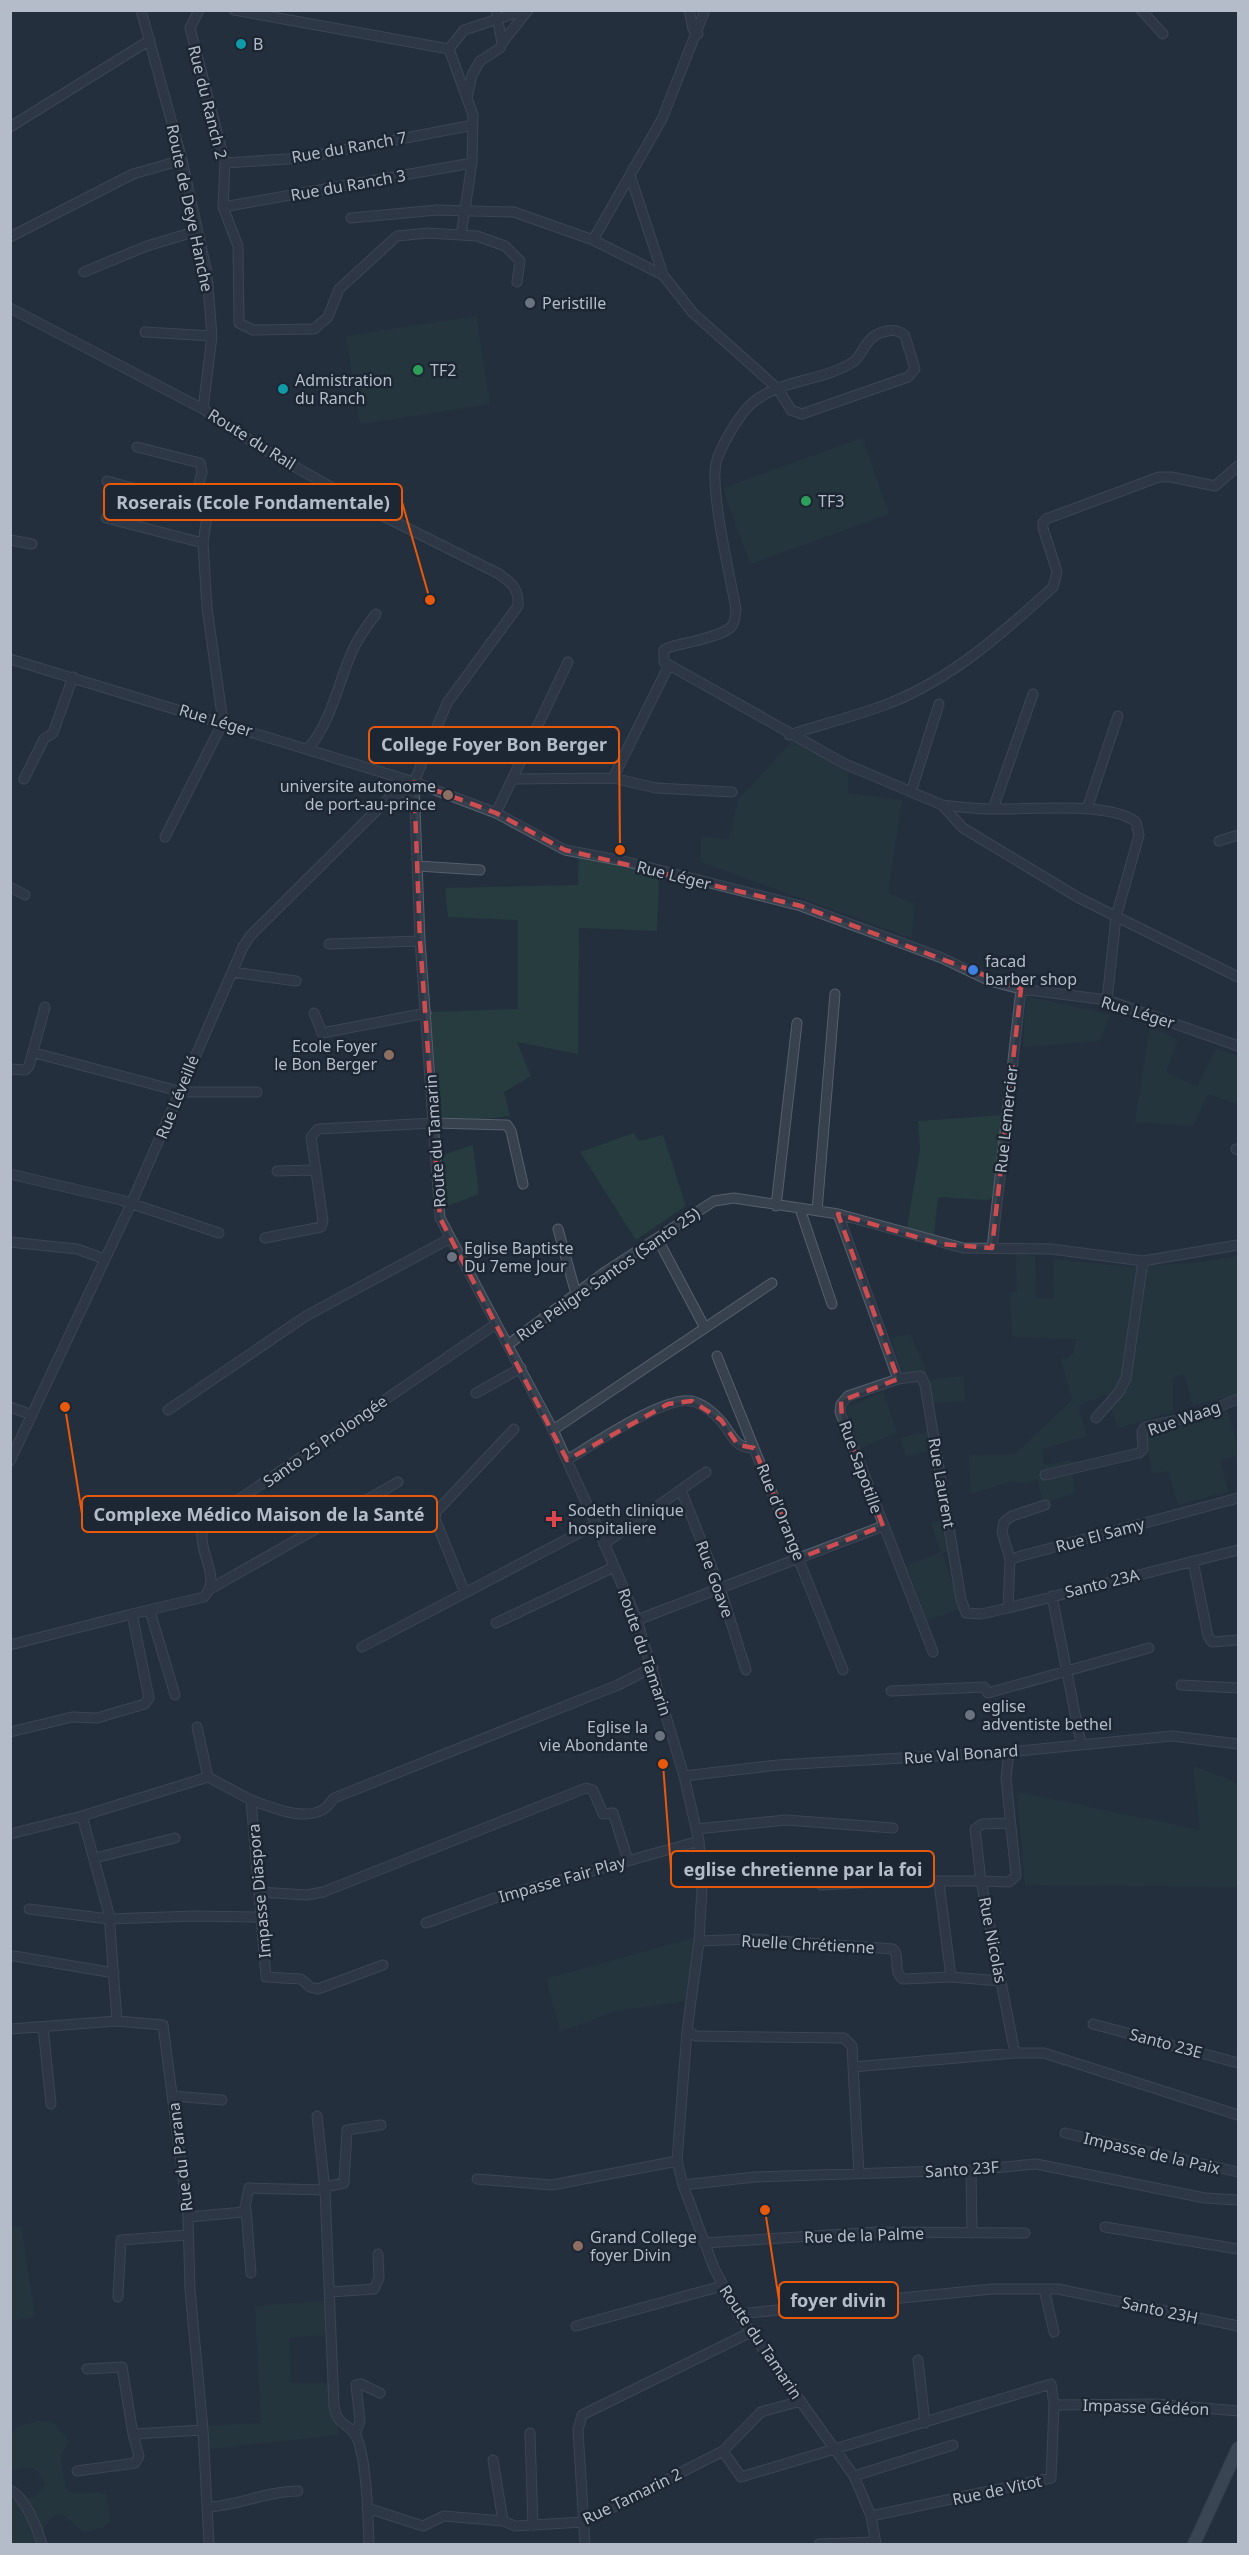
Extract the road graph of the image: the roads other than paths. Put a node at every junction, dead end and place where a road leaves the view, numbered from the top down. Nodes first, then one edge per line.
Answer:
1 (141, 10) edge
2 (199, 10) edge
3 (234, 10) edge
4 (526, 10) edge
5 (689, 10) edge
6 (705, 10) edge
7 (1141, 10) edge
8 (497, 14) edge
9 (1163, 33) dead end
10 (698, 34) junction
11 (150, 40) junction
12 (502, 43) junction
13 (449, 49) junction
14 (467, 99) junction
15 (473, 125) junction
16 (10, 127) edge
17 (182, 160) junction
18 (225, 163) junction
19 (472, 163) junction
20 (631, 178) junction
21 (223, 207) junction
22 (464, 211) junction
23 (351, 218) dead end
24 (197, 231) junction
25 (461, 235) junction
26 (10, 237) edge
27 (593, 240) junction
28 (84, 272) dead end
29 (663, 274) junction
30 (517, 282) dead end
31 (10, 308) edge
32 (145, 332) dead end
33 (212, 336) junction
34 (778, 389) junction
35 (203, 409) junction
36 (137, 447) dead end
37 (1239, 466) edge
38 (107, 481) dead end
39 (194, 504) junction
40 (106, 519) dead end
41 (10, 540) edge
42 (203, 543) junction
43 (32, 544) dead end
44 (519, 595) joint
45 (376, 614) dead end
46 (10, 659) edge
47 (568, 663) dead end
48 (668, 667) junction
49 (73, 677) junction
50 (1033, 694) dead end
51 (939, 704) dead end
52 (1118, 716) dead end
53 (223, 723) junction
54 (789, 735) junction
55 (308, 749) junction
56 (613, 778) junction
57 (24, 779) dead end
58 (514, 779) junction
59 (415, 785) junction
60 (732, 792) dead end
61 (910, 792) junction
62 (942, 805) junction
63 (993, 809) junction
64 (1087, 809) junction
65 (496, 813) junction
66 (1239, 835) edge
67 (165, 837) dead end
68 (1219, 841) dead end
69 (418, 866) junction
70 (480, 870) dead end
71 (11, 889) edge
72 (25, 895) dead end
73 (1116, 917) junction
74 (420, 941) junction
75 (329, 944) dead end
76 (232, 972) junction
77 (1239, 977) edge
78 (296, 981) dead end
79 (1021, 989) junction
80 (835, 994) dead end
81 (1107, 1000) junction
82 (45, 1007) dead end
83 (314, 1013) dead end
84 (426, 1013) junction
85 (797, 1023) dead end
86 (1239, 1046) edge
87 (35, 1053) junction
88 (10, 1069) edge
89 (182, 1092) junction
90 (257, 1092) dead end
91 (434, 1123) junction
92 (313, 1170) junction
93 (277, 1171) dead end
94 (10, 1174) edge
95 (523, 1184) dead end
96 (131, 1204) junction
97 (776, 1206) junction
98 (800, 1209) junction
99 (817, 1211) junction
100 (838, 1214) junction
101 (558, 1229) dead end
102 (219, 1233) dead end
103 (265, 1238) dead end
104 (657, 1238) junction
105 (449, 1239) junction
106 (10, 1242) edge
107 (1239, 1245) edge
108 (992, 1248) junction
109 (105, 1259) junction
110 (1143, 1261) junction
111 (772, 1283) dead end
112 (576, 1294) junction
113 (832, 1304) dead end
114 (496, 1324) junction
115 (705, 1328) junction
116 (509, 1344) junction
117 (717, 1356) dead end
118 (521, 1368) junction
119 (898, 1379) junction
120 (476, 1393) dead end
121 (1239, 1399) edge
122 (10, 1407) edge
123 (168, 1410) dead end
124 (32, 1415) junction
125 (1096, 1418) dead end
126 (514, 1429) dead end
127 (554, 1430) junction
128 (754, 1448) junction
129 (567, 1460) junction
130 (10, 1461) edge
131 (706, 1472) dead end
132 (1045, 1474) dead end
133 (398, 1482) dead end
134 (681, 1490) junction
135 (1239, 1498) edge
136 (1045, 1504) dead end
137 (596, 1524) junction
138 (883, 1526) junction
139 (604, 1544) junction
140 (1239, 1550) edge
141 (800, 1558) junction
142 (1010, 1558) junction
143 (1193, 1560) junction
144 (615, 1567) junction
145 (212, 1588) junction
146 (720, 1588) junction
147 (465, 1593) junction
148 (1052, 1596) junction
149 (1008, 1608) junction
150 (150, 1611) junction
151 (966, 1613) joint
152 (132, 1614) junction
153 (637, 1620) junction
154 (496, 1623) dead end
155 (1239, 1640) edge
156 (10, 1645) edge
157 (362, 1647) dead end
158 (1149, 1648) dead end
159 (933, 1652) dead end
160 (653, 1667) junction
161 (1068, 1669) junction
162 (746, 1670) dead end
163 (843, 1670) dead end
164 (1181, 1685) dead end
165 (1239, 1688) edge
166 (891, 1691) dead end
167 (175, 1695) dead end
168 (197, 1727) dead end
169 (10, 1732) edge
170 (1081, 1744) junction
171 (1239, 1744) edge
172 (1009, 1752) junction
173 (684, 1776) junction
174 (208, 1777) junction
175 (251, 1800) junction
176 (82, 1816) junction
177 (1010, 1823) junction
178 (893, 1828) dead end
179 (696, 1829) junction
180 (10, 1834) edge
181 (175, 1838) dead end
182 (699, 1841) junction
183 (95, 1858) junction
184 (628, 1860) junction
185 (981, 1881) junction
186 (939, 1883) junction
187 (821, 1885) dead end
188 (259, 1892) junction
189 (29, 1909) dead end
190 (261, 1917) junction
191 (109, 1919) junction
192 (426, 1923) dead end
193 (699, 1941) junction
194 (14, 1956) dead end
195 (383, 1965) dead end
196 (114, 1973) junction
197 (951, 1977) junction
198 (1001, 1981) junction
199 (117, 2021) junction
200 (1093, 2024) dead end
201 (44, 2027) junction
202 (10, 2029) edge
203 (687, 2031) junction
204 (1015, 2053) junction
205 (1239, 2063) edge
206 (853, 2067) junction
207 (173, 2096) junction
208 (222, 2100) dead end
209 (51, 2104) dead end
210 (1239, 2115) edge
211 (317, 2116) dead end
212 (381, 2125) dead end
213 (1065, 2133) dead end
214 (677, 2162) junction
215 (971, 2170) junction
216 (1239, 2172) edge
217 (859, 2174) junction
218 (477, 2179) dead end
219 (683, 2185) junction
220 (325, 2189) junction
221 (1239, 2200) edge
222 (246, 2209) junction
223 (188, 2217) junction
224 (1105, 2227) dead end
225 (972, 2233) junction
226 (1025, 2234) dead end
227 (188, 2235) junction
228 (704, 2243) junction
229 (1239, 2249) edge
230 (378, 2254) dead end
231 (251, 2273) dead end
232 (722, 2286) junction
233 (1044, 2289) junction
234 (330, 2292) junction
235 (118, 2297) dead end
236 (738, 2314) junction
237 (576, 2326) dead end
238 (1239, 2326) edge
239 (751, 2332) junction
240 (1054, 2332) dead end
241 (918, 2360) dead end
242 (87, 2369) dead end
243 (380, 2393) dead end
244 (801, 2401) junction
245 (1054, 2405) junction
246 (1239, 2410) edge
247 (925, 2423) junction
248 (203, 2430) junction
249 (530, 2433) dead end
250 (134, 2434) junction
251 (355, 2435) junction
252 (953, 2445) dead end
253 (1239, 2448) edge
254 (837, 2450) junction
255 (723, 2451) junction
256 (493, 2460) dead end
257 (77, 2471) dead end
258 (854, 2476) junction
259 (10, 2490) edge
260 (298, 2491) dead end
261 (207, 2507) junction
262 (367, 2508) junction
263 (871, 2516) junction
264 (503, 2521) junction
265 (584, 2522) junction
266 (533, 2526) junction
267 (876, 2543) edge
268 (42, 2544) edge
269 (209, 2544) edge
270 (369, 2544) edge
271 (585, 2544) edge
272 (819, 2544) edge
273 (1194, 2544) edge

1 - 11 street, Route de Deye Hanche
2 - 18 street, Rue du Ranch 2
3 - 13 street
4 - 8 street
4 - 12 street
5 - 10 street
6 - 10 street
7 - 9 street
8 - 12 street
8 - 13 street
10 - 20 street
11 - 16 street
11 - 17 street, Route de Deye Hanche
12 - 14 street
13 - 14 street
14 - 15 street
15 - 18 street, Rue du Ranch 7
15 - 19 street
17 - 24 street, Route de Deye Hanche
17 - 26 street
18 - 21 street, Rue du Ranch 2
19 - 21 street, Rue du Ranch 3
19 - 22 street
20 - 27 street
20 - 29 street
21 - 25 street, Rue du Ranch 2
22 - 23 street
22 - 25 street
22 - 27 street
24 - 28 street
24 - 33 street, Route de Deye Hanche
25 - 30 street
27 - 29 street
29 - 34 street
31 - 35 street, Route du Rail
32 - 33 street
33 - 35 street, Route de Deye Hanche
34 - 34 street
34 - 48 street
35 - 44 street, Route du Rail
36 - 39 street
37 - 54 street
38 - 39 street
39 - 42 street
40 - 42 street
41 - 43 street
42 - 53 street
44 - 59 street, Route du Tamarin
45 - 55 street
46 - 49 street, Rue Léger
47 - 58 street
48 - 54 street
48 - 56 street
49 - 53 street, Rue Léger
49 - 57 street
50 - 63 street
51 - 61 street
52 - 64 street
53 - 55 street, Rue Léger
53 - 67 street
54 - 61 street
55 - 59 street, Rue Léger
56 - 58 street
56 - 60 street
58 - 65 street
59 - 65 street, Rue Léger
59 - 69 street, Route du Tamarin
59 - 76 street, Rue Léveillé
61 - 62 street
62 - 63 street
62 - 73 street
63 - 64 street
64 - 73 street
65 - 79 street, Rue Léger
66 - 68 street
69 - 70 street
69 - 74 street, Route du Tamarin
71 - 72 street
73 - 77 street
73 - 81 street
74 - 75 street
74 - 84 street, Route du Tamarin
76 - 78 street
76 - 89 street, Rue Léveillé
79 - 81 street, Rue Léger
79 - 108 street, Rue Lemercier
80 - 99 street
81 - 86 street, Rue Léger
82 - 87 street
83 - 84 street
84 - 91 street, Route du Tamarin
85 - 97 street
87 - 88 street
87 - 89 street
89 - 90 street
89 - 96 street, Rue Léveillé
91 - 92 street
91 - 95 street
91 - 105 street, Route du Tamarin
92 - 93 street
92 - 103 street
94 - 96 street
96 - 102 street
96 - 109 street, Rue Léveillé
97 - 98 street, Rue Peligre Santos (Santo 25)
97 - 104 street, Rue Peligre Santos (Santo 25)
98 - 99 street, Rue Peligre Santos (Santo 25)
98 - 113 street
99 - 100 street, Rue Peligre Santos (Santo 25)
100 - 108 street, Rue Peligre Santos (Santo 25)
100 - 119 street
101 - 112 street
104 - 112 street, Rue Peligre Santos (Santo 25)
104 - 115 street
105 - 114 street, Route du Tamarin
105 - 123 street
106 - 109 street
107 - 110 street, Rue Peligre Santos (Santo 25)
108 - 110 street, Rue Peligre Santos (Santo 25)
109 - 124 street, Rue Léveillé
110 - 125 street
111 - 115 street
112 - 116 street, Rue Peligre Santos (Santo 25)
114 - 116 street, Route du Tamarin
114 - 145 street, Santo 25 Prolongée
115 - 127 street
116 - 118 street, Route du Tamarin
117 - 128 street, Rue d'Orange
118 - 120 street
118 - 127 street, Route du Tamarin
119 - 138 street, Rue Sapotille
119 - 151 street, Rue Laurent
121 - 132 street, Rue Waag
122 - 124 street
124 - 130 street, Rue Léveillé
126 - 147 street
127 - 129 street, Route du Tamarin
128 - 129 street
128 - 141 street, Rue d'Orange
129 - 137 street, Route du Tamarin
131 - 134 street
133 - 145 street
134 - 139 street
134 - 146 street, Rue Goave
135 - 142 street, Rue El Samy
136 - 142 street
137 - 139 street, Route du Tamarin
137 - 147 street
138 - 141 street
138 - 159 street, Rue Sapotille
139 - 144 street, Route du Tamarin
140 - 143 street, Santo 23A
141 - 146 street
141 - 163 street, Rue d'Orange
142 - 149 street
143 - 148 street, Santo 23A
143 - 155 street
144 - 153 street, Route du Tamarin
144 - 154 street
145 - 150 street
146 - 153 street
146 - 162 street, Rue Goave
147 - 157 street
148 - 149 street, Santo 23A
148 - 161 street
149 - 151 street, Santo 23A
150 - 152 street
150 - 167 street
152 - 156 street
152 - 169 street
153 - 160 street, Route du Tamarin
158 - 161 street
160 - 173 street, Route du Tamarin
160 - 175 street
161 - 166 street
161 - 170 street
164 - 165 street
168 - 174 street
170 - 171 street, Rue Val Bonard
170 - 172 street, Rue Val Bonard
172 - 173 street, Rue Val Bonard
172 - 177 street, Rue Nicolas
173 - 179 street, Route du Tamarin
174 - 175 street, Impasse Diaspora
174 - 176 street
175 - 188 street, Impasse Diaspora
176 - 180 street
176 - 183 street
177 - 185 street
177 - 185 street, Rue Nicolas
178 - 179 street
179 - 182 street, Route du Tamarin
181 - 183 street
182 - 184 street, Impasse Fair Play
182 - 193 street, Route du Tamarin
183 - 191 street
184 - 188 street
184 - 192 street, Impasse Fair Play
185 - 186 street
185 - 198 street, Rue Nicolas
186 - 187 street
186 - 197 street
188 - 190 street, Impasse Diaspora
189 - 191 street
190 - 191 street
190 - 195 street, Impasse Diaspora
191 - 196 street
193 - 197 street, Ruelle Chrétienne
193 - 203 street, Route du Tamarin
194 - 196 street
196 - 199 street
197 - 198 street, Ruelle Chrétienne
198 - 204 street, Rue Nicolas
199 - 201 street
199 - 207 street, Rue du Parana
200 - 205 street, Santo 23E
201 - 202 street
201 - 209 street
203 - 206 street
203 - 214 street, Route du Tamarin
204 - 206 street
204 - 210 street
206 - 217 street
207 - 208 street
207 - 223 street, Rue du Parana
211 - 220 street
212 - 220 street
213 - 216 street, Impasse de la Paix
214 - 218 street
214 - 219 street, Route du Tamarin
215 - 217 street, Santo 23F
215 - 221 street, Santo 23F
215 - 225 street
217 - 219 street, Santo 23F
219 - 228 street, Route du Tamarin
220 - 222 street
220 - 234 street
222 - 223 street
222 - 231 street
223 - 227 street, Rue du Parana
224 - 229 street
225 - 226 street, Rue de la Palme
225 - 228 street, Rue de la Palme
227 - 235 street
227 - 248 street, Rue du Parana
228 - 232 street, Route du Tamarin
230 - 234 street
232 - 236 street, Route du Tamarin
232 - 237 street
233 - 236 street, Santo 23H
233 - 238 street, Santo 23H
233 - 240 street
234 - 251 street
236 - 239 street, Route du Tamarin
239 - 244 street, Route du Tamarin
239 - 265 street
241 - 247 street
242 - 250 street
243 - 251 street
244 - 254 street, Route du Tamarin
244 - 255 street, Rue Tamarin 2
245 - 246 street, Impasse Gédéon
245 - 247 street
245 - 263 street, Rue de Vitot
247 - 254 street
248 - 250 street
248 - 261 street, Rue du Parana
249 - 266 street
250 - 257 street
251 - 262 street
252 - 258 street
253 - 273 main road
254 - 255 street
254 - 258 street, Route du Tamarin
255 - 265 street, Rue Tamarin 2
256 - 264 street
258 - 263 street, Route du Tamarin
259 - 268 street
260 - 261 street
261 - 269 street, Rue du Parana
262 - 264 street, Rue Tamarin 2
262 - 270 street
263 - 267 street, Route du Tamarin
264 - 266 street, Rue Tamarin 2
265 - 266 street, Rue Tamarin 2
265 - 271 street
267 - 272 street

